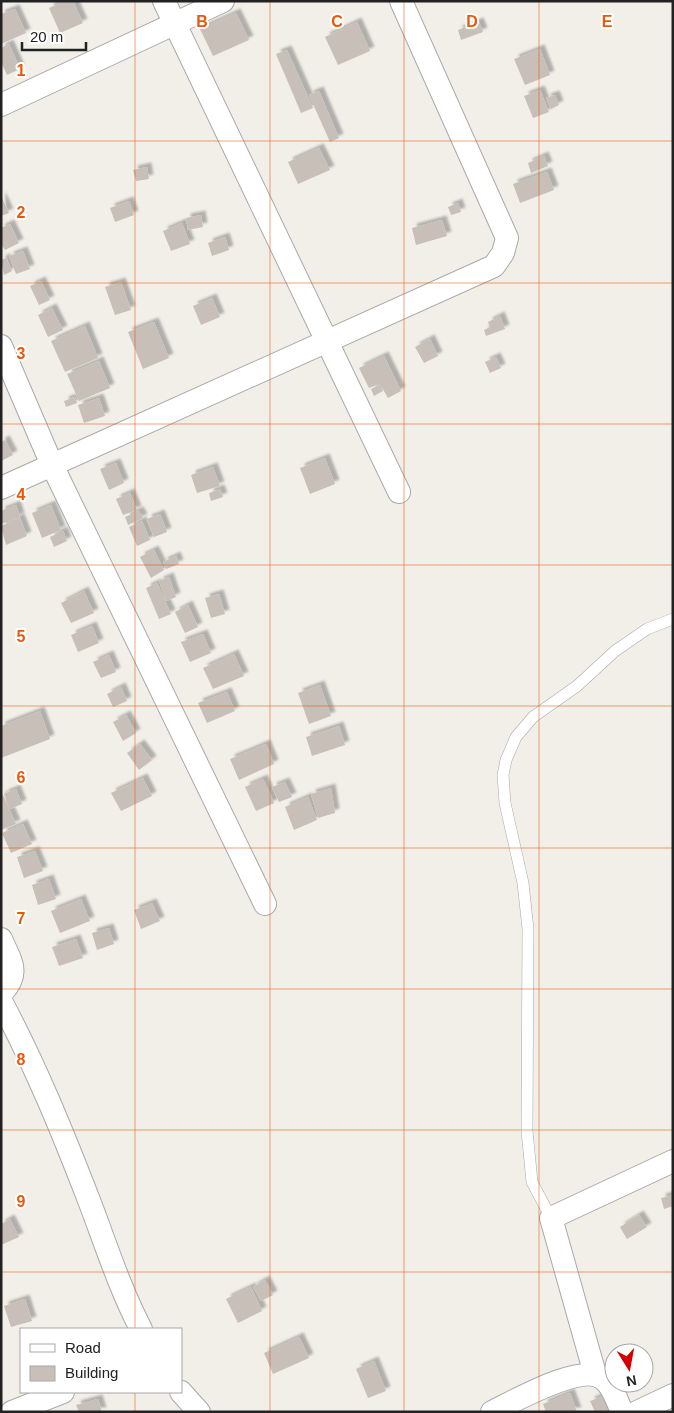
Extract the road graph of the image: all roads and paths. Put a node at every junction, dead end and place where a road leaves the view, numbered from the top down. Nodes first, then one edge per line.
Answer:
1 (164, 1) edge
2 (223, 1) edge
3 (401, 1) edge
4 (175, 24) junction
5 (1, 105) edge
6 (326, 341) junction
7 (1, 346) edge
8 (52, 465) junction
9 (1, 488) edge
10 (399, 492) dead end
11 (673, 619) edge
12 (265, 904) dead end
13 (1, 939) edge
14 (1, 994) edge
15 (1, 1001) edge
16 (673, 1161) edge
17 (551, 1218) junction
18 (141, 1328) edge
19 (595, 1374) junction
20 (60, 1393) edge
21 (182, 1393) edge
22 (673, 1395) edge
23 (12, 1412) edge
24 (199, 1412) edge
25 (492, 1412) edge
26 (622, 1412) edge
27 (637, 1412) edge

1 - 4 street
2 - 4 street
3 - 6 street
4 - 5 street
4 - 6 street
6 - 8 street
6 - 10 street
7 - 8 street
8 - 9 street
8 - 12 street
11 - 17 lane
13 - 14 street
15 - 18 street
16 - 17 street
17 - 19 street
19 - 25 street
19 - 26 street
20 - 23 street
21 - 24 street
22 - 27 street

